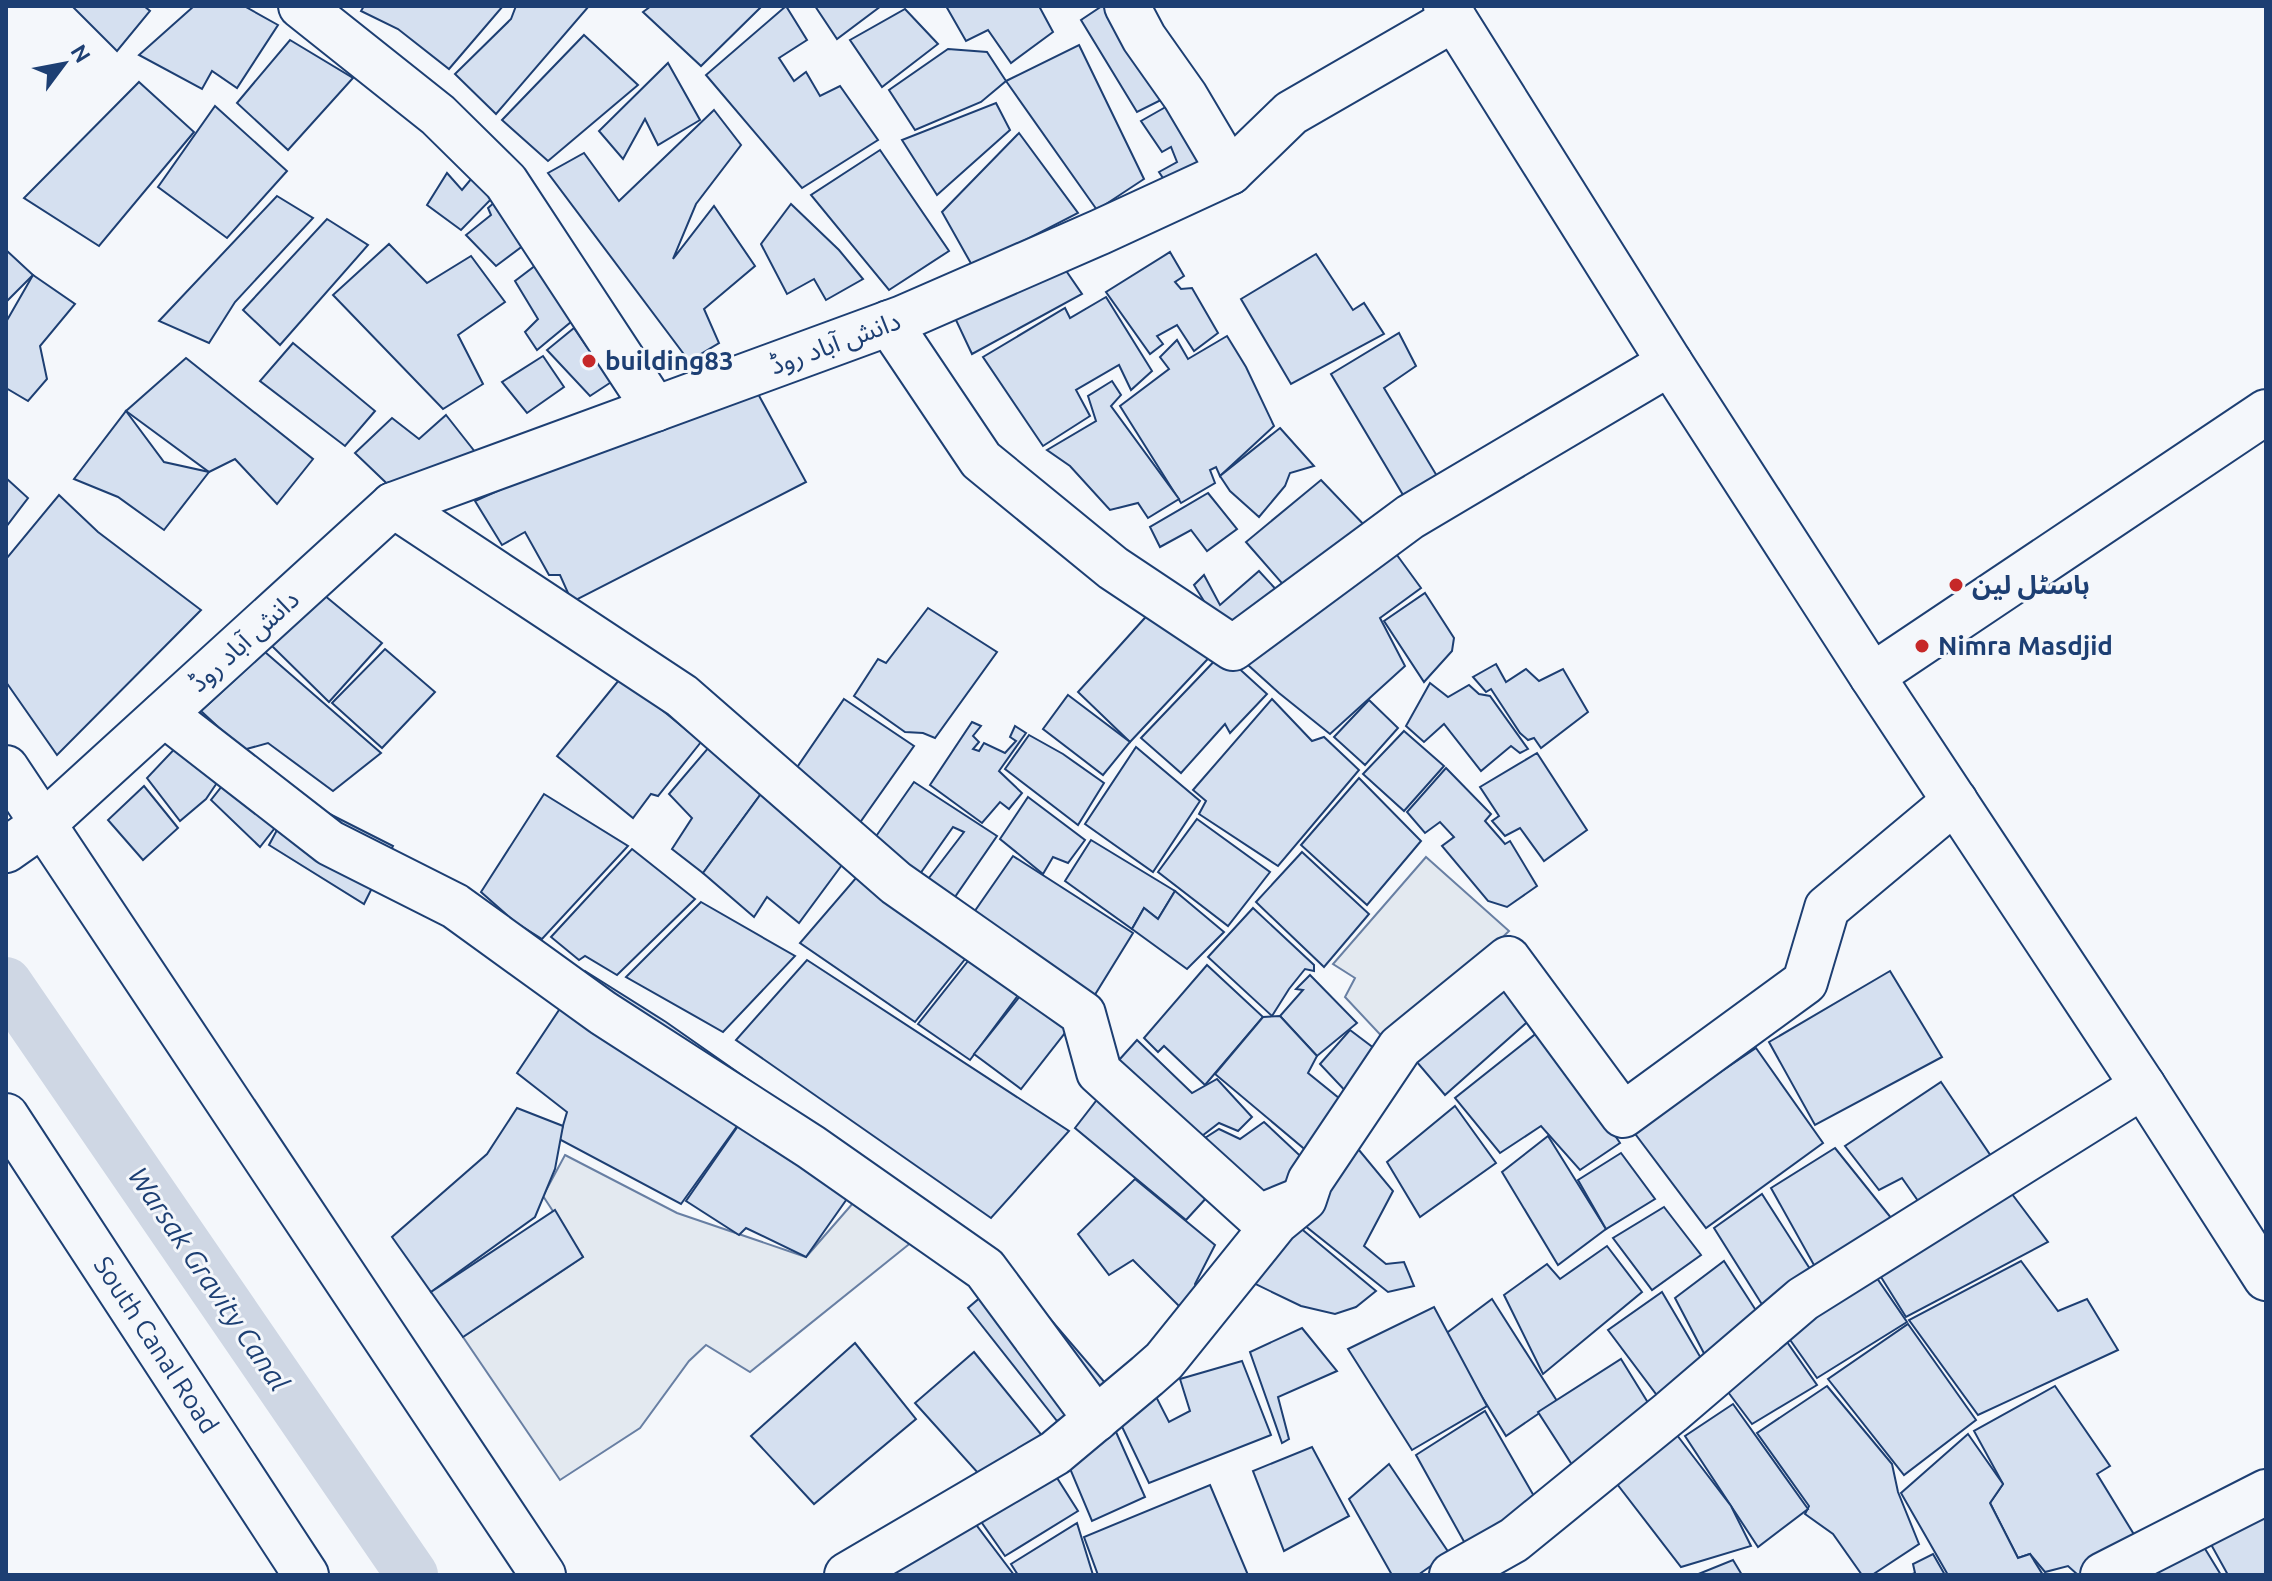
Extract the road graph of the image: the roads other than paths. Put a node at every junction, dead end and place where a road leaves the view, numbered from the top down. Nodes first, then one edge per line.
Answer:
1 (301, 6) edge
2 (1127, 6) edge
3 (1450, 12) edge
4 (1230, 172) junction
5 (889, 323) junction
6 (1670, 363) junction
7 (655, 409) junction
8 (2266, 412) edge
9 (393, 505) junction
10 (1872, 676) junction
11 (164, 714) junction
12 (6, 768) edge
13 (1955, 801) junction
14 (43, 824) junction
15 (6, 850) edge
16 (2143, 1086) junction
17 (6, 1116) edge
18 (1304, 1199) junction
19 (2266, 1278) edge
20 (1096, 1419) junction
21 (2266, 1492) edge
22 (303, 1574) edge
23 (543, 1575) edge
24 (847, 1575) edge
25 (1452, 1575) edge
26 (2103, 1575) edge

1 - 7 street
2 - 4 street
3 - 4 street, دانش آباد روڈ
3 - 6 street
4 - 5 street, دانش آباد روڈ
5 - 6 street
5 - 7 street, دانش آباد روڈ
6 - 10 street
7 - 9 street, دانش آباد روڈ
8 - 10 street
9 - 11 street, دانش آباد روڈ
9 - 18 street
10 - 13 street
11 - 14 street, دانش آباد روڈ
11 - 20 street
12 - 14 street
13 - 16 street
13 - 18 street
14 - 15 street, دانش آباد روڈ
14 - 23 street
16 - 19 street
16 - 25 street
17 - 22 street, South Canal Road
18 - 20 street
20 - 24 street
21 - 26 street

